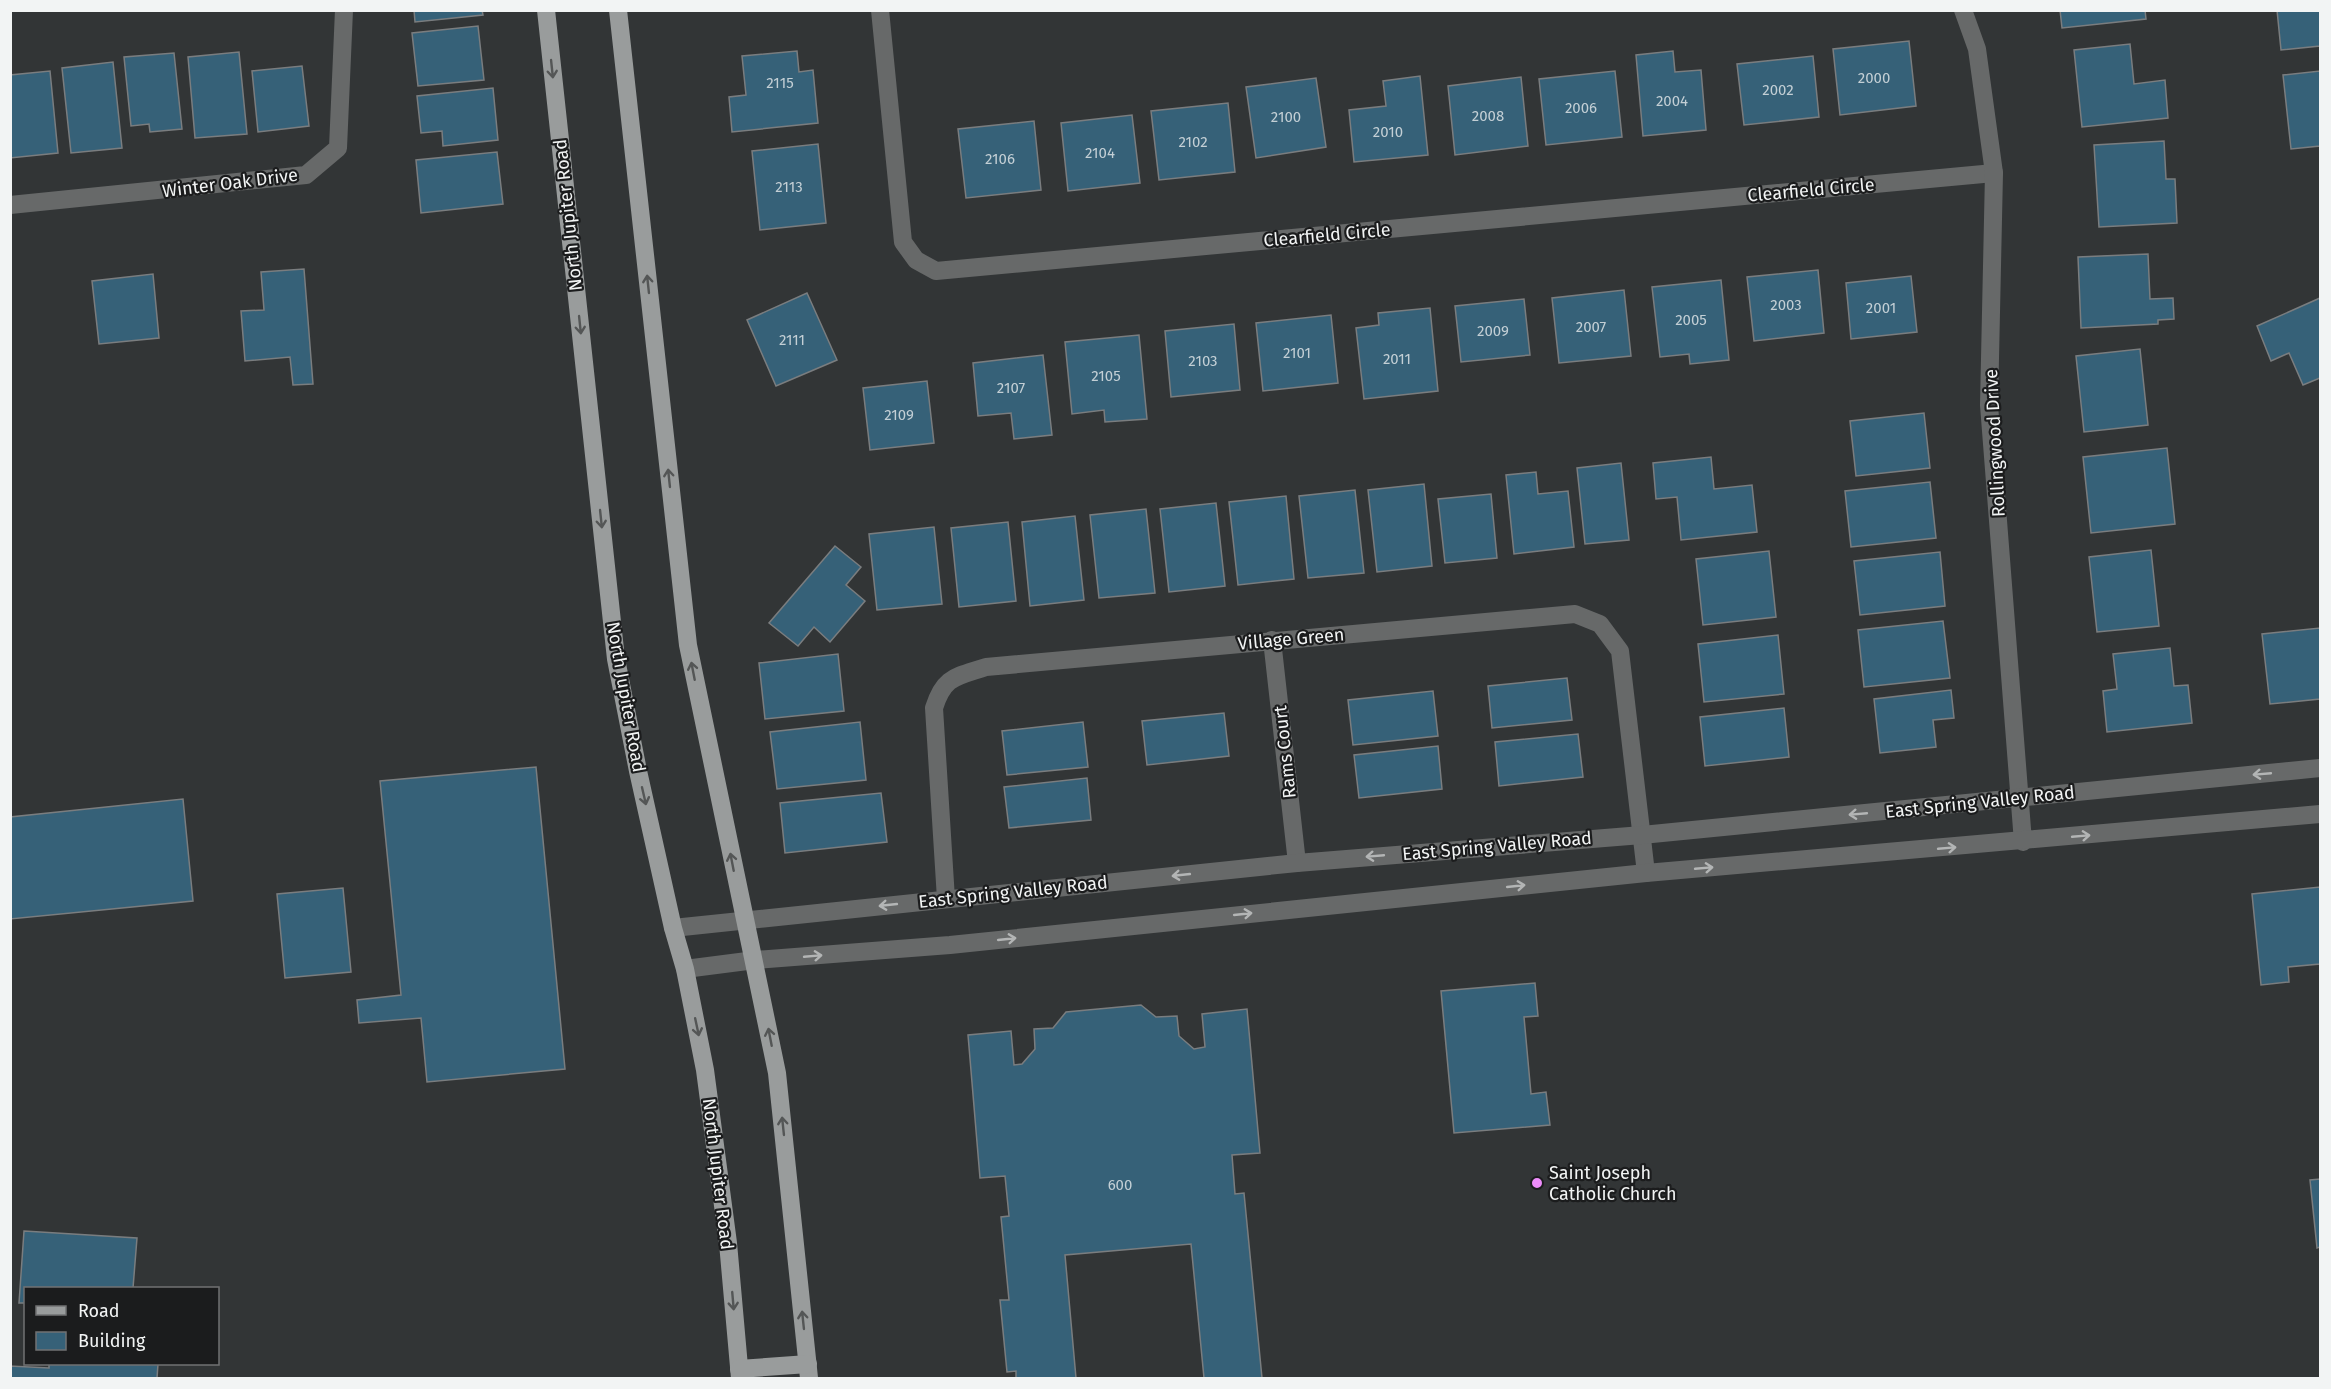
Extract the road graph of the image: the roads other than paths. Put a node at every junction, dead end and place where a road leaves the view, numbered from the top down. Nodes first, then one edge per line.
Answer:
1 (344, 10) edge
2 (546, 10) edge
3 (618, 10) edge
4 (880, 10) edge
5 (1963, 10) edge
6 (1995, 173) junction
7 (10, 206) edge
8 (1272, 640) junction
9 (2320, 768) edge
10 (2021, 798) junction
11 (2320, 814) edge
12 (1642, 835) junction
13 (2023, 842) junction
14 (1298, 863) junction
15 (1646, 873) junction
16 (946, 899) junction
17 (745, 919) junction
18 (673, 928) junction
19 (754, 960) junction
20 (685, 969) junction
21 (808, 1371) edge
22 (740, 1374) edge

1 - 7 street, Winter Oak Drive
2 -> 18 main road, North Jupiter Road
17 -> 3 main road
4 - 6 street, Clearfield Circle
5 - 6 street, Rollingwood Drive
6 - 10 street, Rollingwood Drive
8 - 12 street, Village Green
8 - 14 street, Rams Court
8 - 16 street, Village Green
9 -> 10 street, East Spring Valley Road
10 -> 12 street, East Spring Valley Road
10 - 13 street, Rollingwood Drive
13 -> 11 street
12 -> 14 street, East Spring Valley Road
12 - 15 street, Village Green
15 -> 13 street
14 -> 16 street, East Spring Valley Road
19 -> 15 street
16 -> 17 street, East Spring Valley Road
17 - 18 street, East Spring Valley Road
17 - 19 main road
18 - 20 main road, North Jupiter Road
19 - 20 street
21 -> 19 main road
20 -> 22 main road, North Jupiter Road
21 - 22 main road

